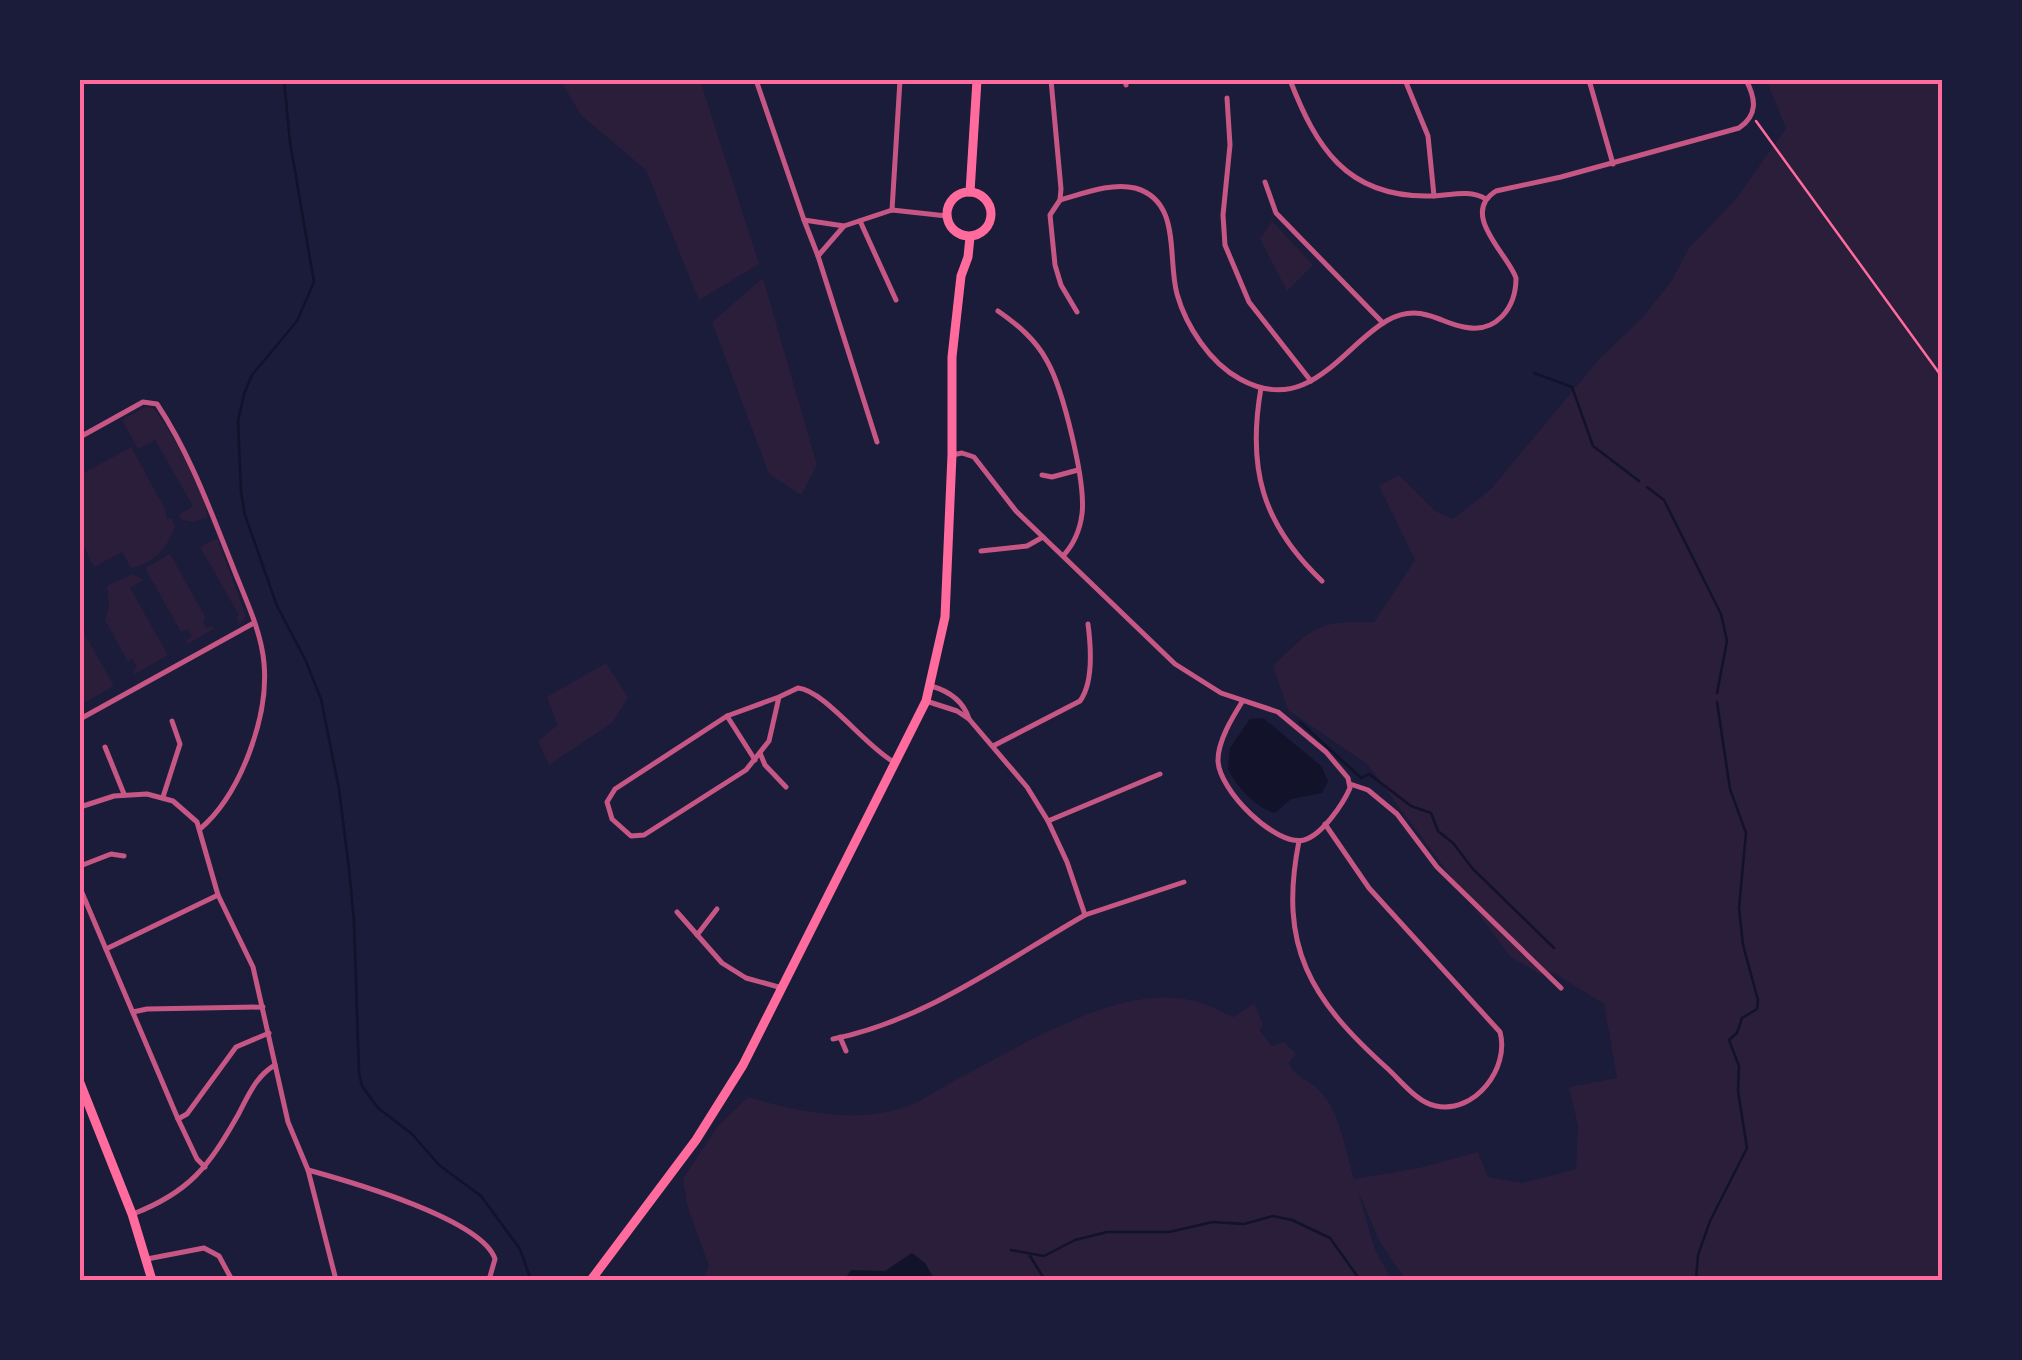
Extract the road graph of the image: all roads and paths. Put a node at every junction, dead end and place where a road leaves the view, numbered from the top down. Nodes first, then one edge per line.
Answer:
1 (756, 80) edge
2 (900, 80) edge
3 (977, 80) edge
4 (1051, 80) edge
5 (1290, 80) edge
6 (1405, 80) edge
7 (1589, 80) edge
8 (1746, 80) edge
9 (1227, 98) dead end
10 (1750, 118) junction
11 (1613, 164) junction
12 (1265, 182) dead end
13 (970, 192) junction
14 (1434, 196) junction
15 (1486, 199) junction
16 (1060, 200) junction
17 (892, 210) junction
18 (946, 216) junction
19 (804, 220) junction
20 (860, 221) junction
21 (844, 226) junction
22 (970, 236) junction
23 (818, 256) junction
24 (896, 300) dead end
25 (998, 311) dead end
26 (1077, 312) dead end
27 (1383, 323) junction
28 (1942, 377) edge
29 (1311, 381) junction
30 (1261, 388) junction
31 (80, 437) edge
32 (876, 442) dead end
33 (952, 454) junction
34 (1078, 470) junction
35 (1042, 475) dead end
36 (1042, 537) junction
37 (981, 551) dead end
38 (1064, 556) junction
39 (1322, 580) dead end
40 (253, 623) junction
41 (1088, 624) dead end
42 (931, 686) junction
43 (779, 697) junction
44 (926, 702) junction
45 (1242, 702) junction
46 (726, 716) junction
47 (80, 719) edge
48 (969, 719) junction
49 (172, 721) dead end
50 (105, 746) dead end
51 (992, 746) junction
52 (760, 753) junction
53 (754, 760) junction
54 (897, 763) junction
55 (1160, 774) dead end
56 (1350, 784) junction
57 (786, 788) dead end
58 (124, 794) junction
59 (163, 797) junction
60 (80, 807) edge
61 (1048, 821) junction
62 (1325, 824) junction
63 (200, 829) junction
64 (1299, 841) junction
65 (124, 856) dead end
66 (80, 866) edge
67 (1184, 882) dead end
68 (80, 888) edge
69 (218, 895) junction
70 (718, 909) dead end
71 (676, 912) dead end
72 (1085, 916) junction
73 (697, 936) junction
74 (106, 949) junction
75 (782, 988) junction
76 (1560, 988) dead end
77 (263, 1007) junction
78 (133, 1012) junction
79 (269, 1034) junction
80 (846, 1051) dead end
81 (275, 1065) junction
82 (80, 1082) edge
83 (178, 1119) junction
84 (205, 1167) junction
85 (308, 1170) junction
86 (132, 1214) junction
87 (147, 1260) junction
88 (152, 1280) edge
89 (232, 1280) edge
90 (336, 1280) edge
91 (489, 1280) edge
92 (591, 1280) edge

1 - 19 street
2 - 17 street
3 - 13 main road
4 - 16 street
5 - 14 street
6 - 14 street
7 - 11 street
8 - 10 street
9 - 29 street
10 - 11 street
10 - 28 path
11 - 15 street
12 - 27 street
13 - 18 main road
13 - 22 main road
14 - 15 street
15 - 27 street
16 - 26 street
16 - 30 street
17 - 18 street
17 - 20 street
18 - 22 main road
19 - 21 street
19 - 23 street
20 - 21 street
20 - 24 street
21 - 23 street
22 - 33 main road
23 - 32 street
25 - 34 street
27 - 29 street
29 - 30 street
30 - 39 street
31 - 40 street
33 - 36 street
33 - 42 main road
34 - 35 street
34 - 38 street
36 - 37 street
36 - 38 street
38 - 45 street
40 - 47 street
40 - 63 street
41 - 51 street
42 - 44 main road
42 - 48 street
43 - 46 street
43 - 52 street
43 - 54 street
44 - 48 street
44 - 54 main road
45 - 56 street
45 - 64 street
46 - 53 street
46 - 53 street
48 - 51 street
49 - 59 street
50 - 58 street
51 - 61 street
52 - 53 street
52 - 57 street
54 - 75 main road
55 - 61 street
56 - 62 street
56 - 76 street
58 - 59 street
58 - 60 street
59 - 63 street
61 - 72 street
62 - 64 street
62 - 64 street
63 - 69 street
65 - 66 street
67 - 72 street
68 - 74 street
69 - 74 street
69 - 77 street
70 - 73 street
71 - 73 street
72 - 80 street
73 - 75 street
74 - 78 street
75 - 92 main road
77 - 78 street
77 - 79 street
78 - 83 street
79 - 81 street
79 - 83 street
81 - 84 street
81 - 85 street
82 - 86 main road
83 - 84 street
84 - 86 street
85 - 90 street
85 - 91 street
86 - 87 main road
87 - 88 main road
87 - 89 street

